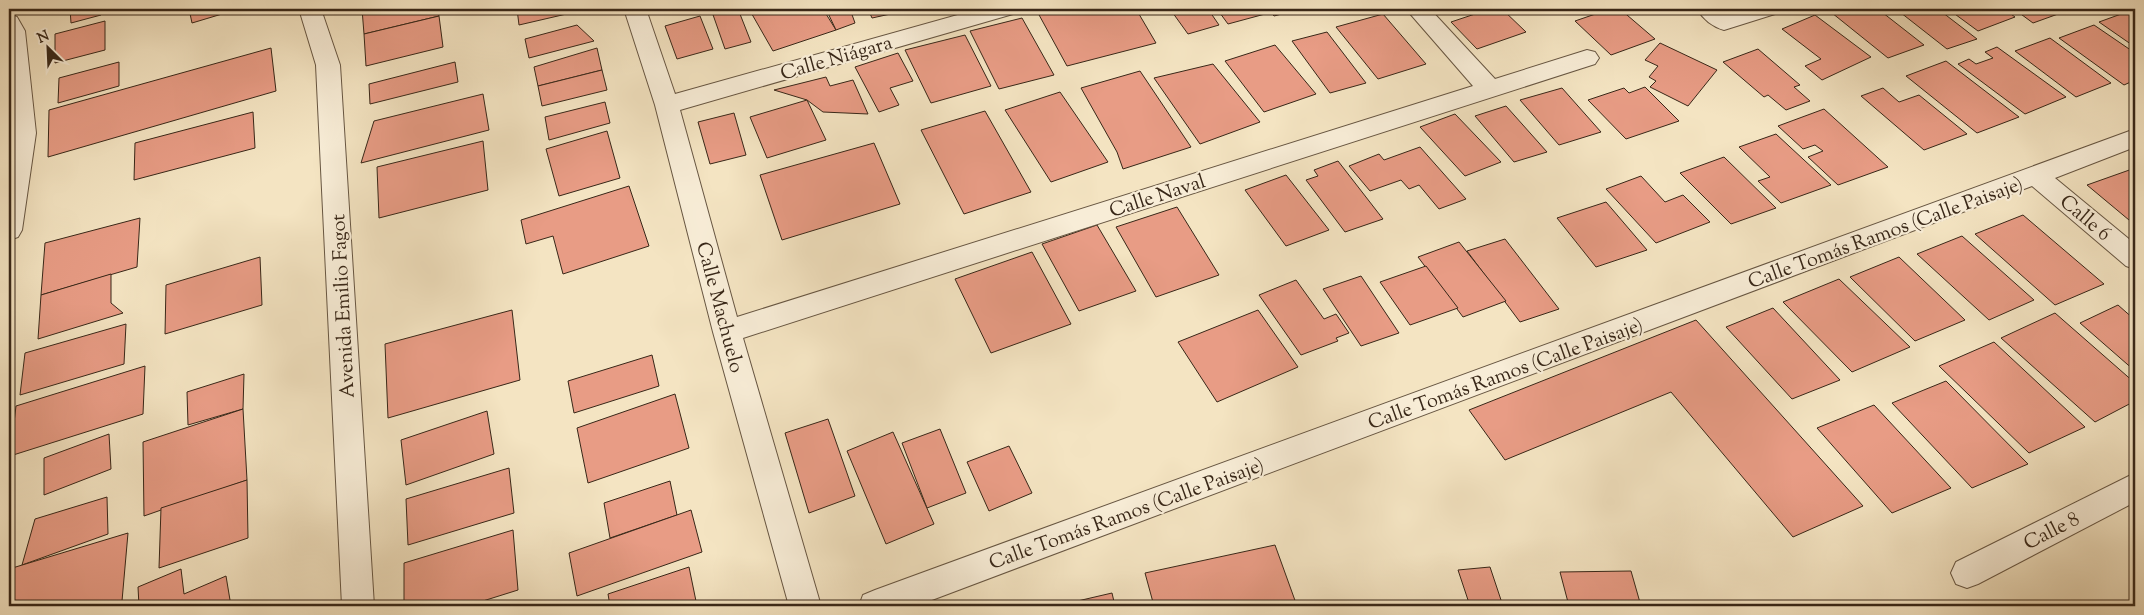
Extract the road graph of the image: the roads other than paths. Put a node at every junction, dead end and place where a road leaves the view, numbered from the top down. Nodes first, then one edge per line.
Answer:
1 (310, 9) edge
2 (635, 9) edge
3 (1005, 9) edge
4 (1417, 9) edge
5 (1708, 9) edge
6 (1767, 9) edge
7 (9, 22) edge
8 (1587, 58) dead end
9 (1490, 89) junction
10 (667, 105) junction
11 (2135, 138) edge
12 (2036, 176) junction
13 (9, 230) edge
14 (2135, 259) edge
15 (727, 332) junction
16 (2135, 487) edge
17 (1967, 573) dead end
18 (358, 606) edge
19 (805, 606) edge
20 (875, 606) edge

1 - 18 street, Avenida Emilio Fagot
2 - 10 street, Calle Machuelo
3 - 10 street, Calle Niágara
4 - 9 street
5 - 6 street
7 - 13 street
8 - 9 street, Calle Naval
9 - 15 street, Calle Naval
10 - 15 street, Calle Machuelo
11 - 12 street, Calle Tomás Ramos (Calle Paisaje)
12 - 14 street, Calle 6
12 - 20 street, Calle Tomás Ramos (Calle Paisaje)
15 - 19 street, Calle Machuelo
16 - 17 street, Calle 8

